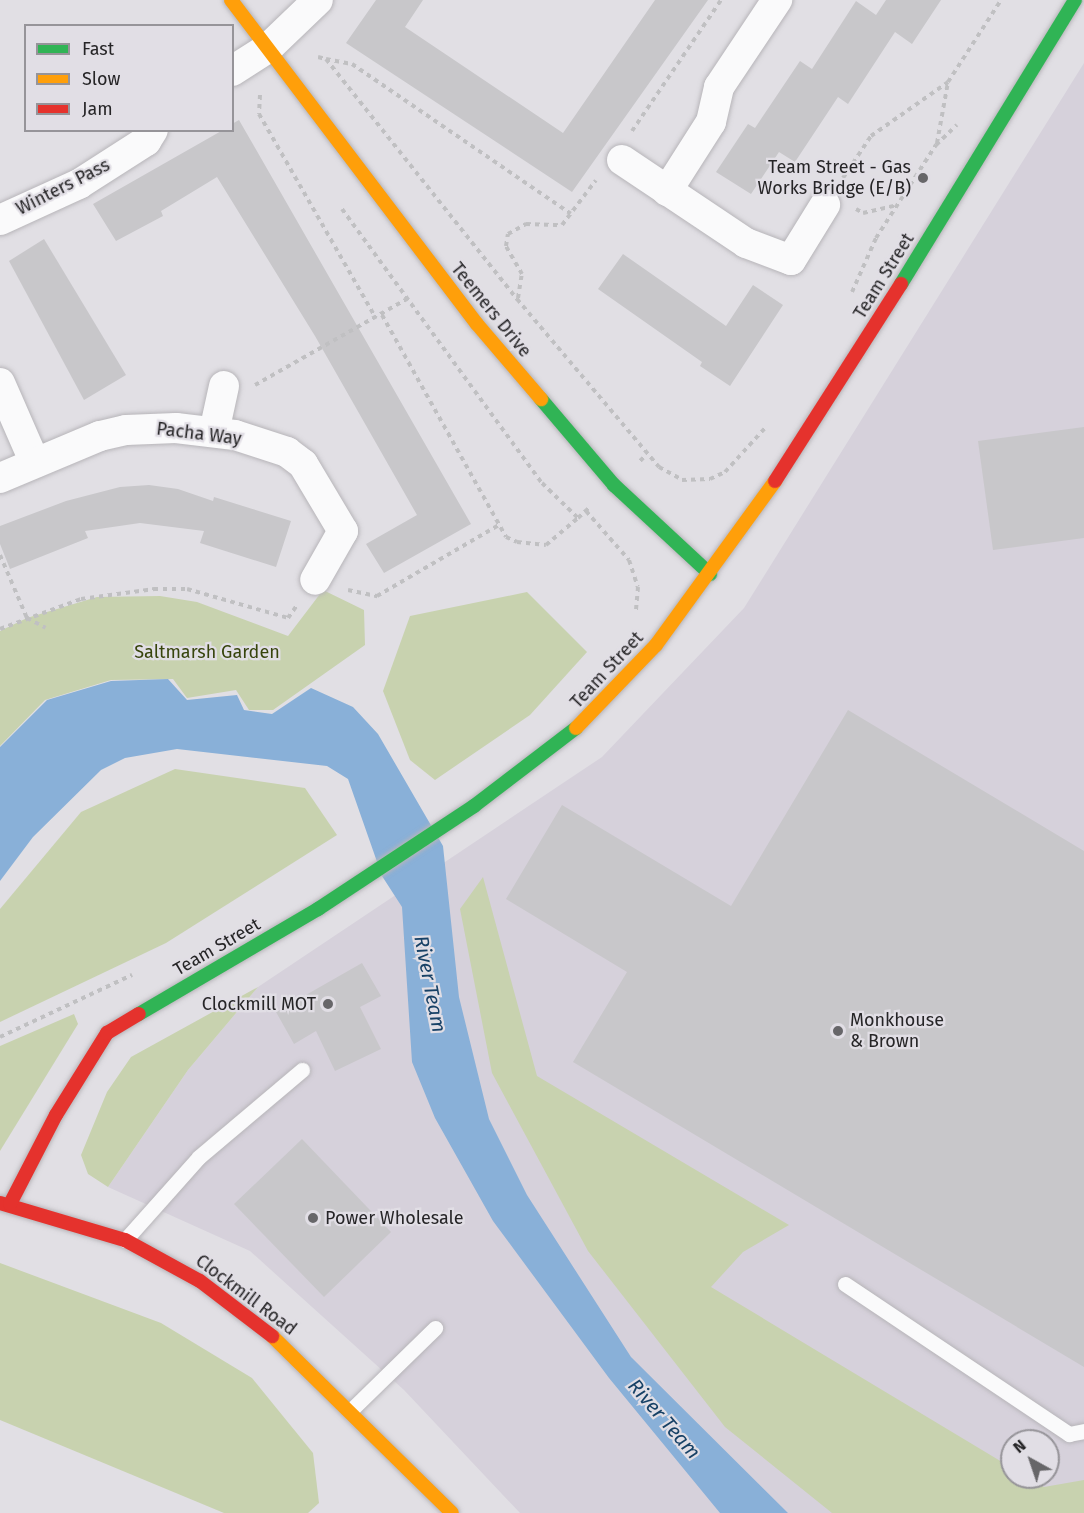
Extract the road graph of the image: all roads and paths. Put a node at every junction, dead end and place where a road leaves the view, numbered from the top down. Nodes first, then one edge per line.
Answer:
1 (231, 0) edge
2 (318, 0) edge
3 (721, 0) edge
4 (777, 0) edge
5 (1001, 0) edge
6 (1075, 0) edge
7 (268, 48) junction
8 (326, 59) junction
9 (234, 70) edge
10 (948, 82) junction
11 (260, 93) junction
12 (266, 103) dead end
13 (964, 118) dead end
14 (152, 132) edge
15 (936, 145) junction
16 (618, 158) junction
17 (667, 190) junction
18 (829, 200) junction
19 (339, 204) dead end
20 (897, 205) junction
21 (572, 214) junction
22 (0, 220) edge
23 (850, 297) dead end
24 (408, 299) junction
25 (517, 299) junction
26 (382, 315) junction
27 (376, 318) junction
28 (0, 383) edge
29 (224, 386) joint
30 (768, 424) dead end
31 (214, 432) junction
32 (35, 463) junction
33 (0, 478) edge
34 (578, 518) junction
35 (499, 525) junction
36 (0, 555) edge
37 (710, 574) junction
38 (315, 580) junction
39 (635, 614) dead end
40 (27, 618) junction
41 (46, 628) dead end
42 (0, 629) edge
43 (143, 970) dead end
44 (0, 1037) edge
45 (302, 1070) dead end
46 (5, 1203) edge
47 (125, 1240) junction
48 (845, 1284) dead end
49 (435, 1328) dead end
50 (350, 1411) junction
51 (1084, 1431) edge
52 (452, 1513) edge

1 - 7 street, Teemers Drive
2 - 7 street
3 - 16 path
4 - 17 street
5 - 10 path
6 - 37 street, Team Street
7 - 8 path
7 - 9 street
7 - 11 path
7 - 37 street, Teemers Drive
8 - 21 path
8 - 25 path
10 - 15 path
10 - 18 path
11 - 12 path
11 - 27 path
13 - 15 path
14 - 22 street, Winters Pass
15 - 20 path
16 - 17 street
16 - 21 path
17 - 18 street
18 - 20 path
19 - 24 path
20 - 23 path
21 - 25 path
24 - 26 path
24 - 34 path
25 - 30 path
26 - 27 path
26 - 35 path
27 - 29 path
28 - 32 street
29 - 31 street
31 - 32 street, Pacha Way
31 - 38 street, Pacha Way
32 - 33 street, Pacha Way
34 - 35 path
34 - 39 path
35 - 38 path
36 - 40 path
37 - 46 street, Team Street
38 - 40 path
40 - 41 path
40 - 42 path
43 - 44 path
45 - 47 lane
46 - 47 street, Clockmill Road
47 - 50 street, Clockmill Road
48 - 51 lane
49 - 50 lane
50 - 52 street, Clockmill Road

